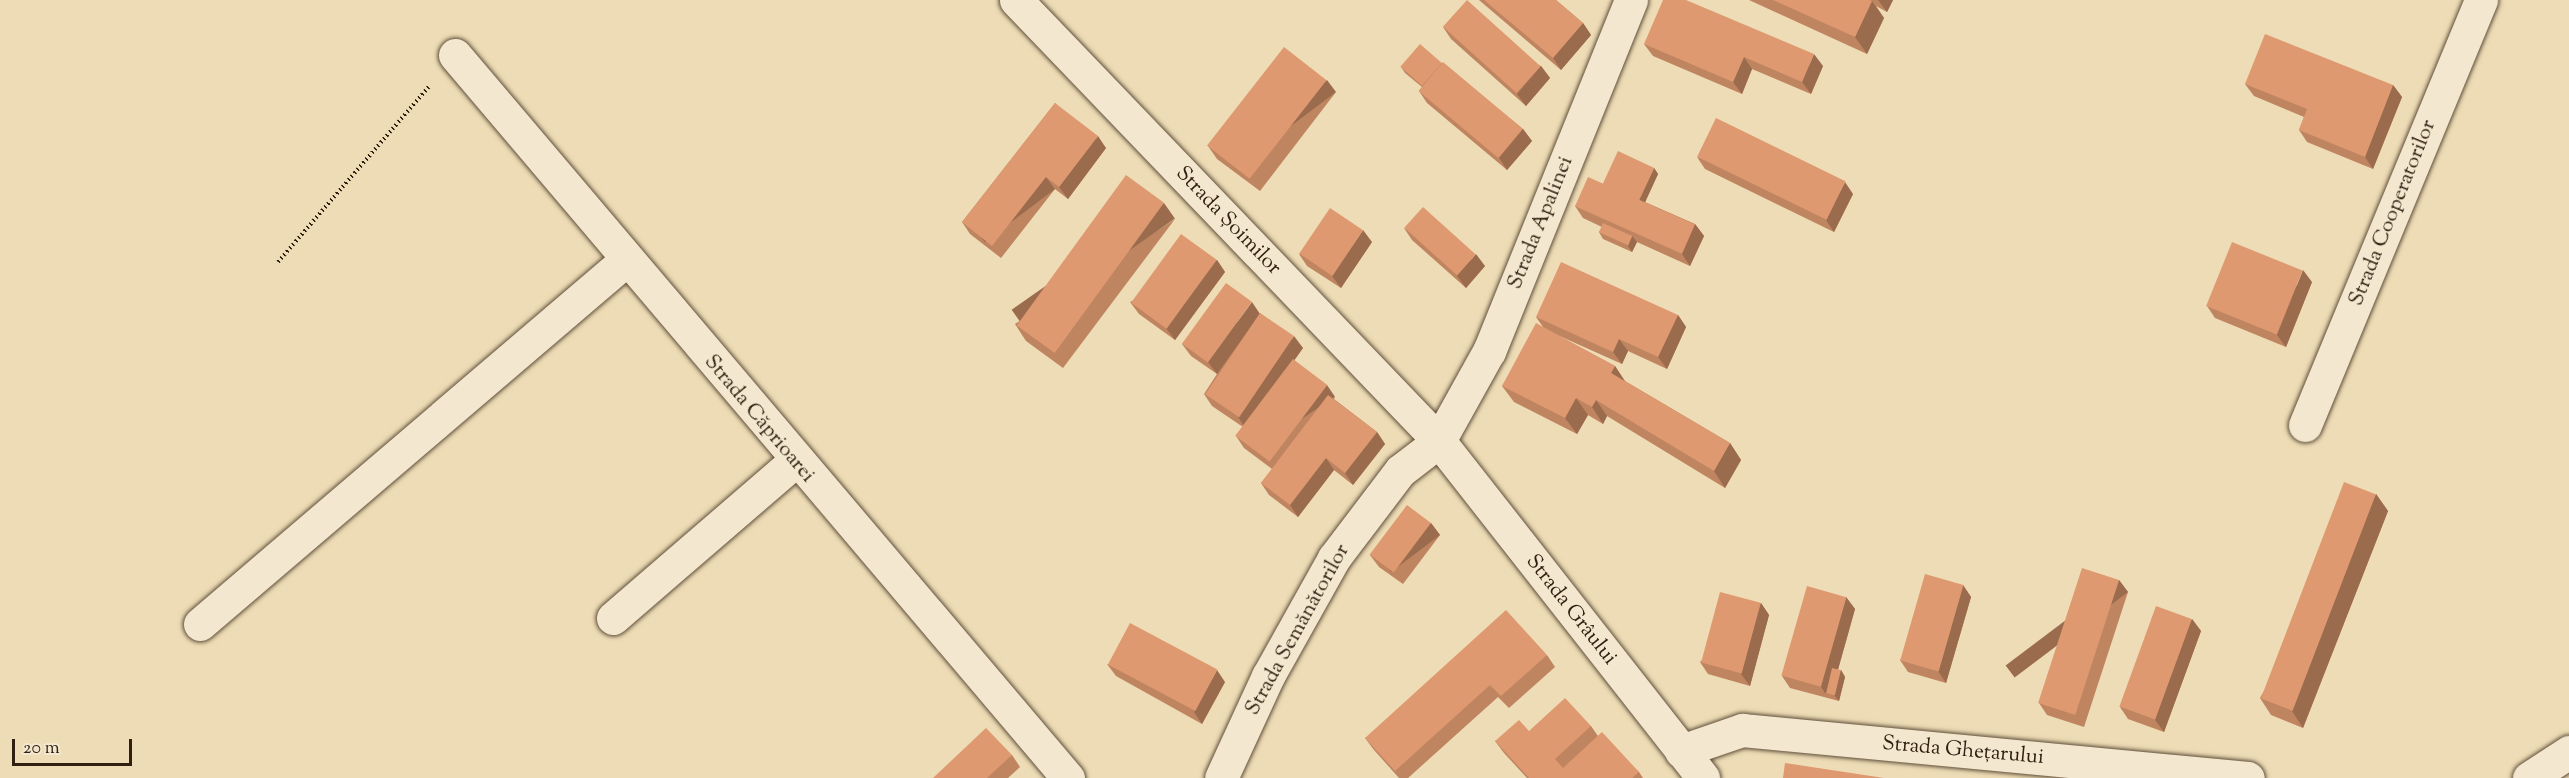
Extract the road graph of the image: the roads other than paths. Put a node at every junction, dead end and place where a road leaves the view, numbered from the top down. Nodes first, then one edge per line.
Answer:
1 (1016, 0) edge
2 (1631, 0) edge
3 (2481, 0) edge
4 (455, 55) road end
5 (626, 260) junction
6 (2305, 425) dead end
7 (1439, 441) junction
8 (795, 461) junction
9 (613, 618) dead end
10 (200, 624) dead end
11 (1681, 751) junction
12 (2569, 752) edge
13 (1068, 778) edge
14 (1221, 778) edge
15 (1703, 778) edge
16 (2248, 778) edge
17 (2529, 778) edge

1 - 7 street, Strada Șoimilor
2 - 7 street, Strada Apalinei
3 - 6 street, Strada Cooperatorilor
4 - 5 street, Strada Căprioarei
5 - 8 street, Strada Căprioarei
5 - 10 street
7 - 11 street, Strada Grâului
7 - 14 street, Strada Semănătorilor
8 - 9 street
8 - 13 street, Strada Căprioarei
11 - 15 street, Strada Grâului
11 - 16 street, Strada Ghețarului
12 - 17 street

